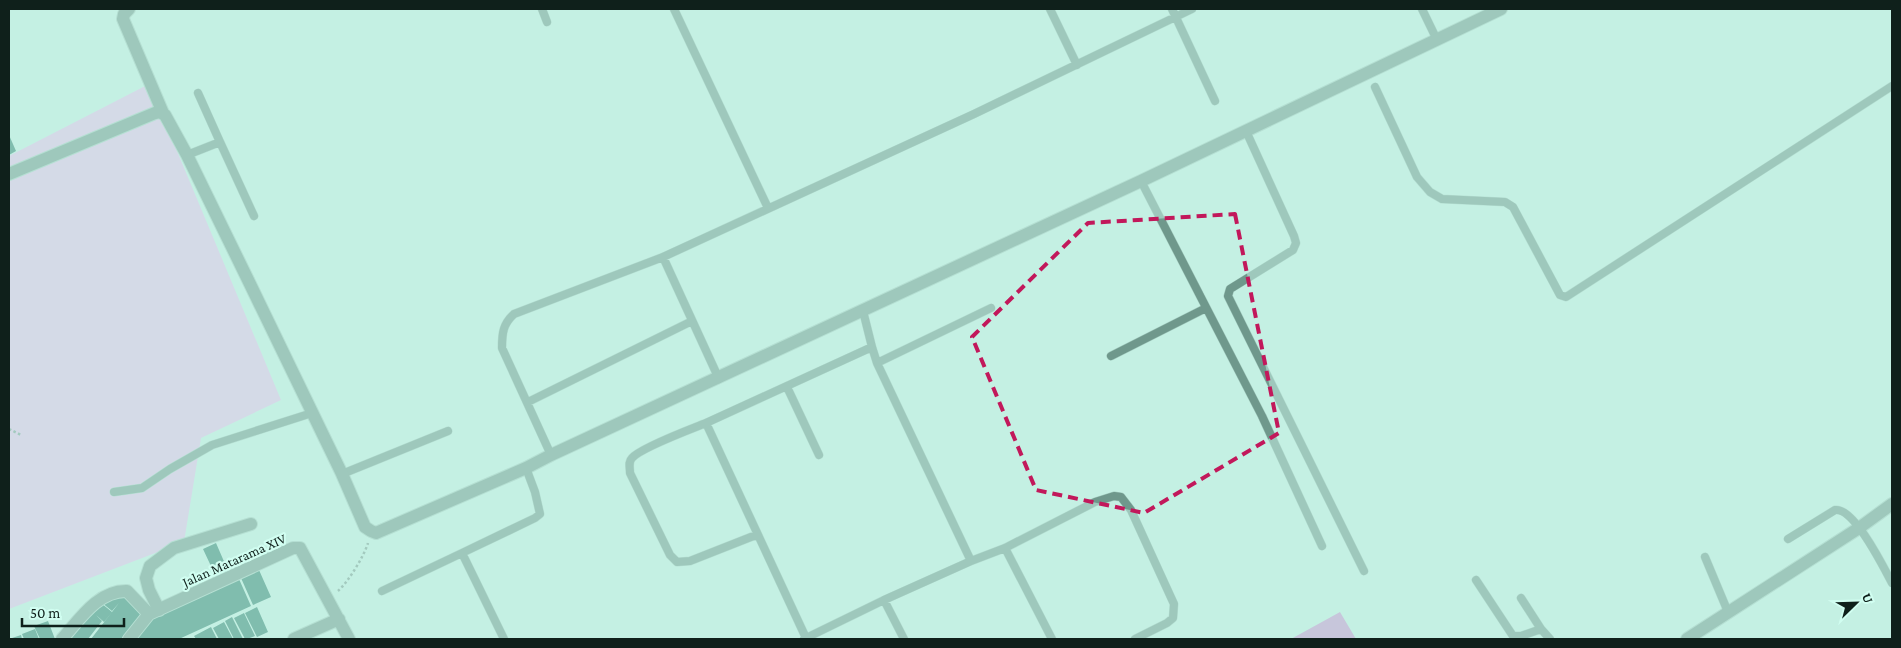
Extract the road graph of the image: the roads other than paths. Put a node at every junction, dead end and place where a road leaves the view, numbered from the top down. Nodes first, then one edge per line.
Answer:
1 (129, 9) edge
2 (542, 9) edge
3 (674, 9) edge
4 (1050, 9) edge
5 (1172, 9) edge
6 (1192, 9) edge
7 (1422, 9) edge
8 (1501, 9) edge
9 (1176, 17) junction
10 (548, 22) dead end
11 (1437, 40) junction
12 (1077, 65) junction
13 (1892, 86) edge
14 (1375, 87) dead end
15 (198, 93) dead end
16 (1215, 102) dead end
17 (163, 113) junction
18 (1246, 131) junction
19 (220, 142) junction
20 (187, 155) junction
21 (9, 174) edge
22 (1141, 181) junction
23 (768, 208) junction
24 (254, 216) dead end
25 (663, 257) junction
26 (991, 308) dead end
27 (1206, 308) junction
28 (863, 311) junction
29 (692, 321) junction
30 (872, 347) junction
31 (1111, 356) dead end
32 (877, 363) junction
33 (718, 379) junction
34 (787, 387) junction
35 (528, 402) junction
36 (312, 413) junction
37 (706, 423) junction
38 (448, 431) dead end
39 (551, 455) junction
40 (819, 455) dead end
41 (526, 468) junction
42 (342, 474) junction
43 (114, 492) dead end
44 (1892, 504) edge
45 (251, 524) dead end
46 (1859, 528) junction
47 (756, 535) junction
48 (1788, 538) dead end
49 (1322, 546) dead end
50 (1005, 548) junction
51 (462, 553) junction
52 (1705, 557) dead end
53 (971, 561) junction
54 (1364, 571) dead end
55 (1476, 580) dead end
56 (1892, 583) edge
57 (382, 591) dead end
58 (1521, 598) dead end
59 (884, 600) junction
60 (154, 612) junction
61 (1728, 612) junction
62 (339, 619) junction
63 (1541, 629) junction
64 (62, 639) edge
65 (129, 639) edge
66 (294, 639) edge
67 (350, 639) edge
68 (504, 639) edge
69 (805, 639) edge
70 (904, 639) edge
71 (1052, 639) edge
72 (1135, 639) edge
73 (1550, 639) edge
74 (1687, 639) edge

1 - 17 street
2 - 10 lane
3 - 23 lane
4 - 12 lane
5 - 9 lane
6 - 9 lane
7 - 11 lane
8 - 11 street
9 - 12 lane
9 - 16 lane
11 - 18 street
12 - 23 lane
13 - 14 lane
15 - 19 lane
17 - 20 street
17 - 21 street
18 - 22 street
18 - 54 lane
19 - 20 lane
19 - 24 lane
20 - 36 street
22 - 27 lane
22 - 28 street
23 - 25 lane
25 - 29 lane
25 - 35 lane
26 - 32 lane
27 - 31 lane
27 - 49 lane
28 - 30 lane
28 - 33 street
29 - 33 lane
29 - 35 lane
30 - 32 lane
30 - 34 lane
32 - 53 lane
33 - 39 street
34 - 37 lane
34 - 40 lane
35 - 39 lane
36 - 42 street
36 - 43 lane
37 - 47 lane
37 - 47 lane
38 - 42 lane
39 - 41 street
41 - 42 street
41 - 51 lane
44 - 46 street
45 - 60 street
46 - 48 lane
46 - 56 lane
46 - 61 street
47 - 69 lane
50 - 53 lane
50 - 71 lane
50 - 72 lane
51 - 57 lane
51 - 68 lane
52 - 61 lane
53 - 59 lane
55 - 63 lane
58 - 63 lane
59 - 69 lane
59 - 70 lane
60 - 62 street, Jalan Matarama XIV
60 - 64 street
60 - 65 street, Jalan Matarama XIV
61 - 74 street
62 - 66 street
62 - 67 street
63 - 73 lane

